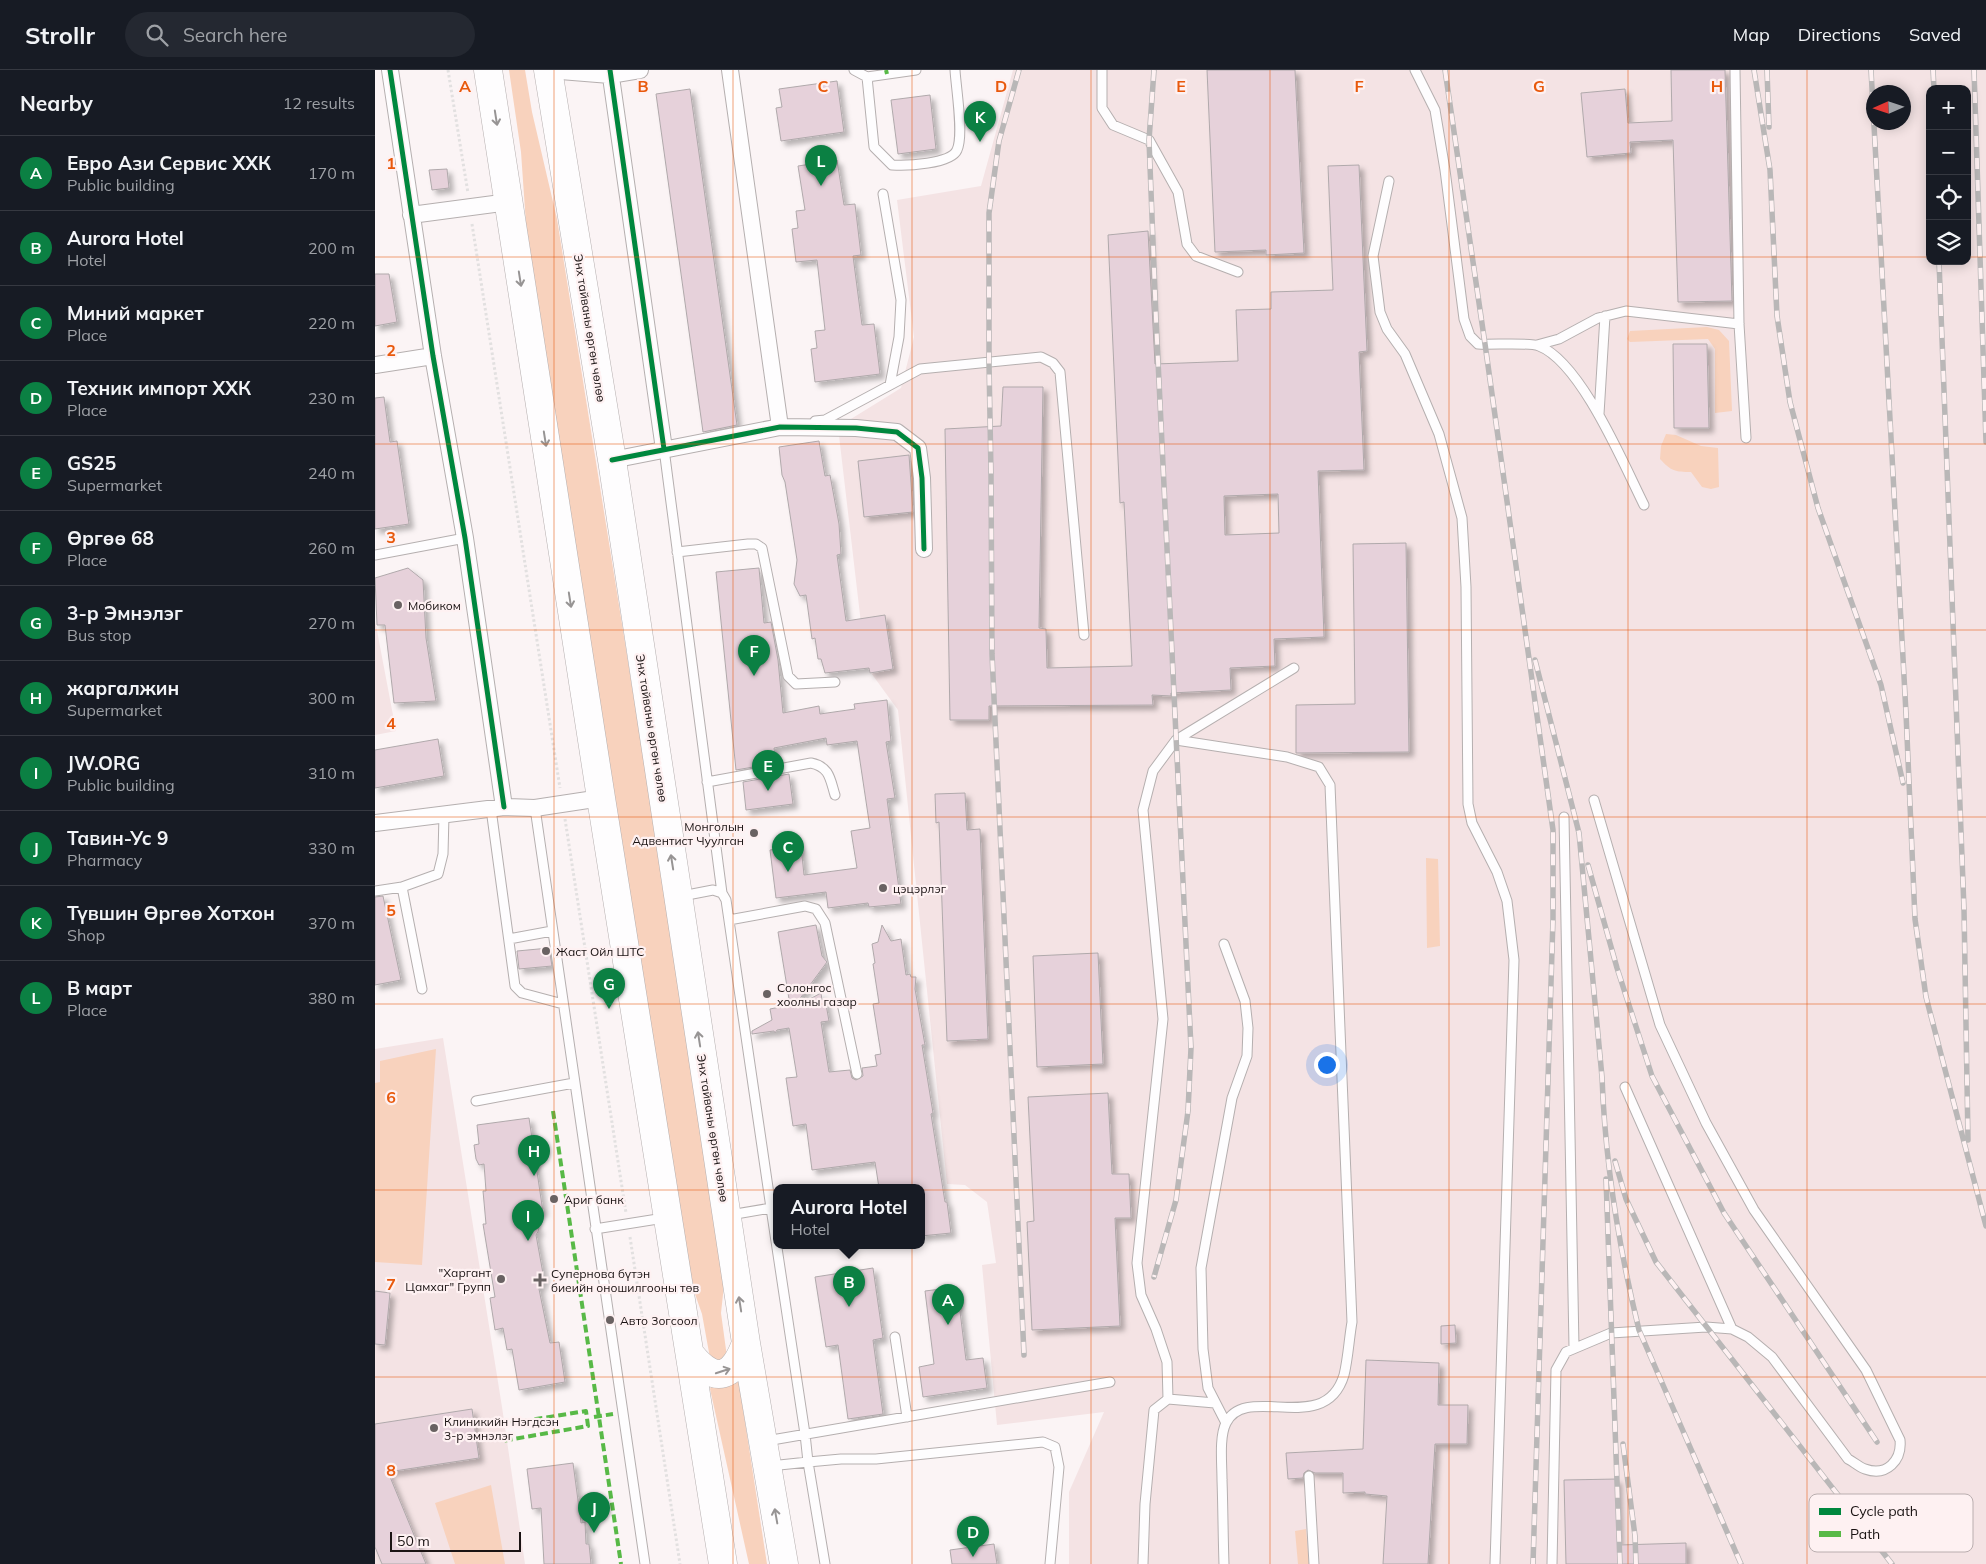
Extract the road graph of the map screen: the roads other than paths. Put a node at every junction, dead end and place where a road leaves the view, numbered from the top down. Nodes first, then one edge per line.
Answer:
1 (390, 70) edge
2 (488, 70) edge
3 (548, 70) edge
4 (639, 70) edge
5 (730, 70) edge
6 (854, 70) edge
7 (916, 70) edge
8 (955, 70) edge
9 (1101, 70) edge
10 (1415, 70) edge
11 (1735, 70) edge
12 (610, 72) edge
13 (867, 77) junction
14 (1389, 181) dead end
15 (883, 194) dead end
16 (509, 202) junction
17 (411, 215) junction
18 (1238, 272) dead end
19 (1605, 316) junction
20 (1739, 324) junction
21 (1537, 345) junction
22 (433, 356) junction
23 (375, 365) edge
24 (890, 385) junction
25 (1599, 414) junction
26 (780, 428) junction
27 (1746, 438) dead end
28 (664, 449) junction
29 (611, 460) junction
30 (1644, 505) dead end
31 (465, 538) junction
32 (923, 549) dead end
33 (677, 552) junction
34 (375, 555) edge
35 (1084, 635) dead end
36 (1294, 668) dead end
37 (835, 682) dead end
38 (1176, 740) junction
39 (707, 782) junction
40 (835, 795) dead end
41 (601, 798) junction
42 (1594, 800) dead end
43 (498, 808) junction
44 (535, 808) junction
45 (443, 815) junction
46 (1564, 817) dead end
47 (375, 823) edge
48 (402, 887) junction
49 (375, 891) edge
50 (722, 893) junction
51 (677, 897) junction
52 (729, 920) junction
53 (552, 931) junction
54 (509, 939) junction
55 (1224, 944) dead end
56 (422, 989) dead end
57 (563, 1004) junction
58 (857, 1074) dead end
59 (574, 1083) junction
60 (1625, 1087) dead end
61 (476, 1101) dead end
62 (771, 1208) junction
63 (727, 1215) junction
64 (668, 1217) junction
65 (773, 1221) edge
66 (595, 1229) junction
67 (777, 1249) edge
68 (1732, 1329) junction
69 (895, 1337) dead end
70 (747, 1343) junction
71 (1574, 1347) junction
72 (691, 1355) junction
73 (1110, 1382) dead end
74 (1168, 1399) junction
75 (1215, 1403) junction
76 (907, 1417) junction
77 (1226, 1423) junction
78 (805, 1434) junction
79 (765, 1454) junction
80 (808, 1462) junction
81 (1309, 1476) dead end
82 (645, 1564) edge
83 (723, 1564) edge
84 (784, 1564) edge
85 (825, 1564) edge
86 (1050, 1564) edge
87 (1143, 1564) edge
88 (1224, 1564) edge
89 (1314, 1564) edge
90 (1495, 1564) edge
91 (1552, 1564) edge

1 - 17 street
2 -> 16 highway
3 - 12 street
3 - 29 highway, Энх тайваны өргөн чөлөө
4 - 12 street
5 - 26 street
6 - 13 lane
7 - 13 lane
8 - 13 lane
9 - 18 lane
10 - 21 lane
11 - 20 lane
12 - 28 street
14 - 90 lane
15 - 24 lane
16 - 17 street
16 -> 41 highway
17 - 22 street
19 - 20 lane
19 - 21 lane
19 - 25 lane
20 - 27 lane
21 - 25 lane
22 - 23 street
22 - 31 street
24 - 26 lane
24 - 35 lane
25 - 30 lane
26 - 28 street
26 - 32 street
28 - 29 street
28 - 33 lane
51 -> 29 highway, Энх тайваны өргөн чөлөө
31 - 34 lane
31 - 43 street
33 - 37 lane
33 - 39 lane
36 - 38 lane
38 - 74 lane
38 - 77 lane
39 - 40 lane
39 - 50 lane
41 - 44 street
41 - 64 highway
42 - 68 lane
43 - 44 street
43 - 45 street
43 - 54 lane
44 - 53 lane
45 - 47 street
45 - 48 lane
46 - 71 lane
48 - 49 lane
48 - 56 lane
50 - 51 lane
50 - 52 lane
63 -> 51 highway, Энх тайваны өргөн чөлөө
52 - 58 lane
52 - 62 lane
53 - 54 lane
53 - 57 lane
54 - 57 lane
55 - 75 lane
57 - 59 lane
59 - 61 lane
59 - 66 lane
60 - 68 lane
62 - 63 lane
62 - 65 lane
70 -> 63 highway, Энх тайваны өргөн чөлөө
64 - 66 lane
64 - 72 highway
66 - 82 lane
67 - 78 lane
68 - 71 lane
69 - 76 lane
72 -> 70 highway
70 - 79 highway, Энх тайваны өргөн чөлөө
71 - 91 lane
72 - 83 highway
73 - 76 lane
74 - 75 lane
74 - 87 lane
75 - 77 lane
76 - 78 lane
77 - 88 lane
78 - 79 lane
78 - 80 lane
79 - 80 lane
84 -> 79 highway, Энх тайваны өргөн чөлөө
80 - 85 lane
80 - 86 lane
81 - 89 lane

